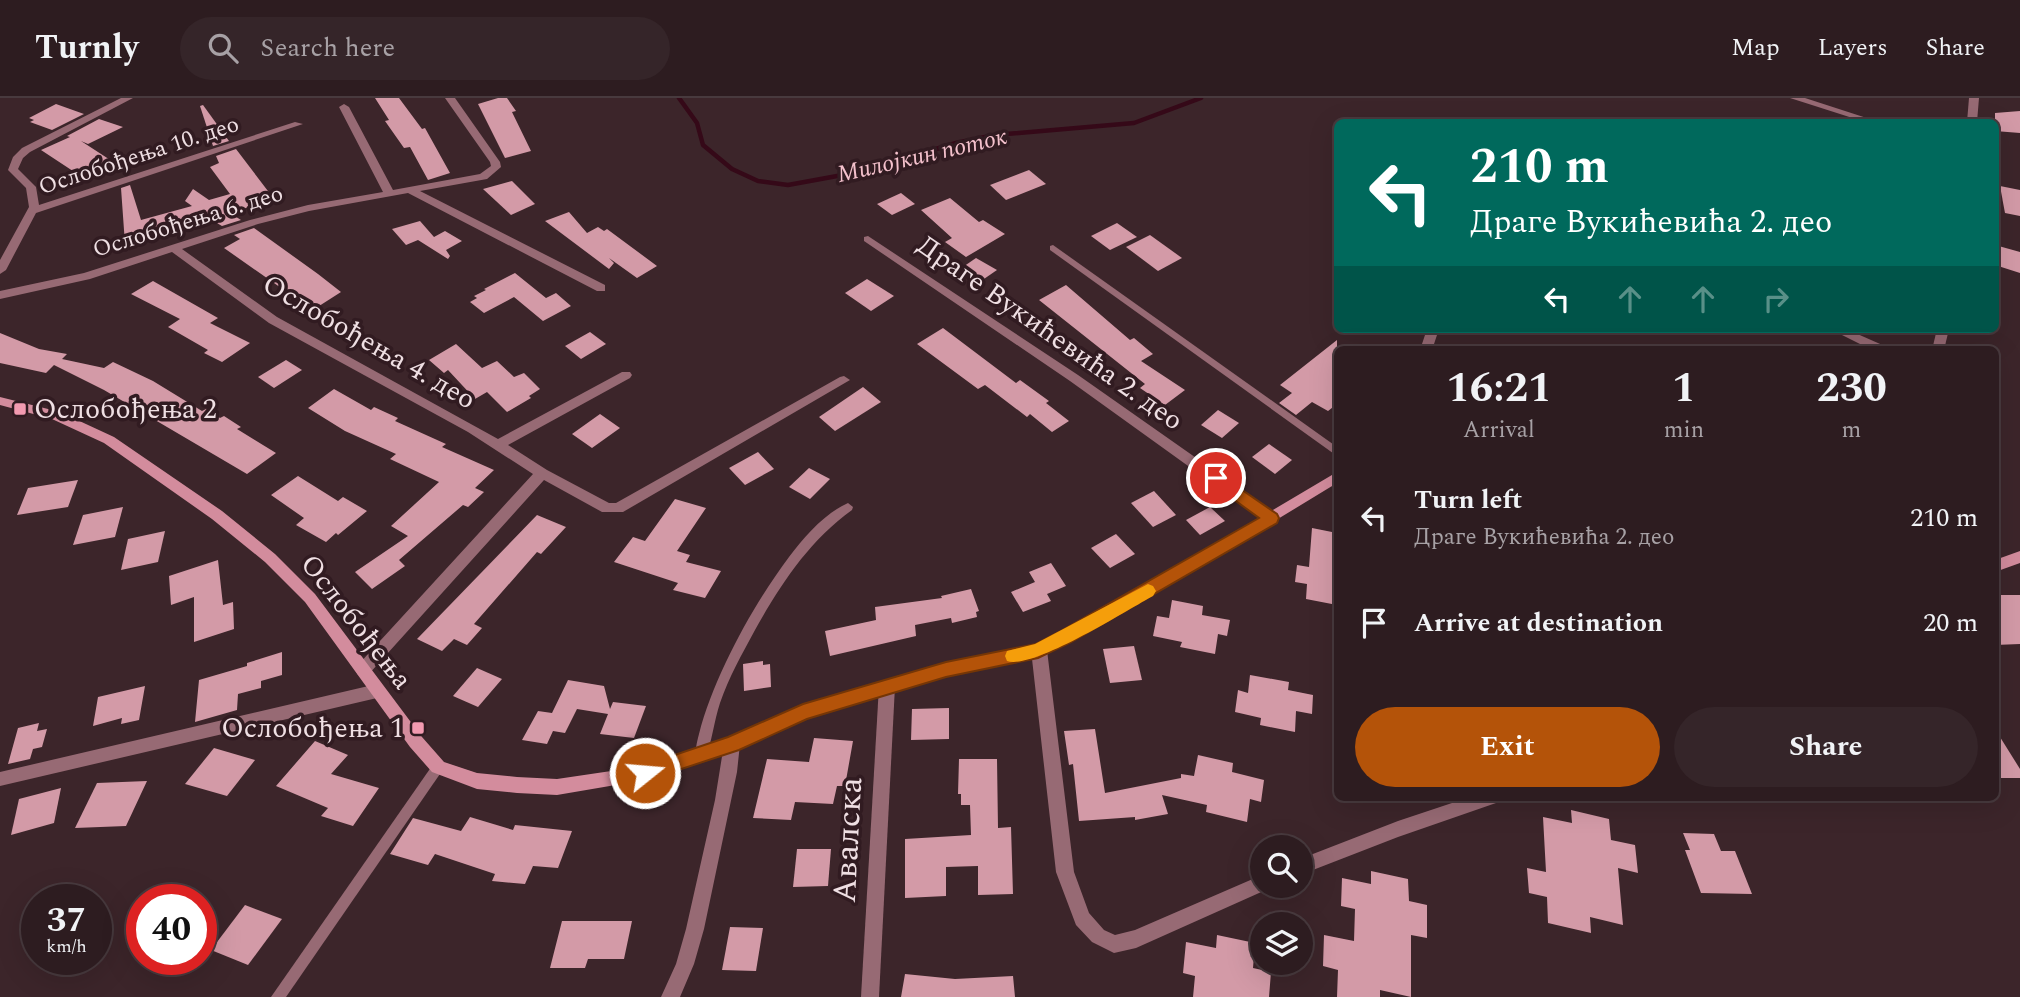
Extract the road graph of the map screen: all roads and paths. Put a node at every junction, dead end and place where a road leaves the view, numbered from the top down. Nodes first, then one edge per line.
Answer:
1 (128, 98) edge
2 (450, 98) edge
3 (1795, 98) edge
4 (1974, 98) edge
5 (344, 107) dead end
6 (1864, 119) edge
7 (1972, 119) edge
8 (298, 124) dead end
9 (408, 189) junction
10 (389, 193) junction
11 (32, 211) junction
12 (868, 239) dead end
13 (174, 247) junction
14 (1053, 248) dead end
15 (0, 270) edge
16 (601, 288) dead end
17 (0, 295) edge
18 (1845, 333) edge
19 (1874, 346) edge
20 (625, 375) dead end
21 (844, 380) dead end
22 (0, 401) edge
23 (498, 445) junction
24 (1334, 451) edge
25 (542, 473) junction
26 (1334, 479) edge
27 (848, 507) dead end
28 (1271, 518) junction
29 (2020, 557) edge
30 (1999, 565) edge
31 (1038, 650) junction
32 (363, 670) junction
33 (887, 686) junction
34 (377, 691) junction
35 (732, 744) junction
36 (701, 756) junction
37 (438, 767) junction
38 (0, 779) edge
39 (1481, 801) edge
40 (1313, 862) edge
41 (1250, 888) edge
42 (278, 997) edge
43 (670, 997) edge
44 (870, 997) edge

1 - 11 street
2 - 9 street, Ослобођења 6. део
3 - 6 street
4 - 7 street
5 - 10 street
8 - 11 street, Ослобођења 10. део
9 - 10 street, Ослобођења 6. део
9 - 16 street
10 - 13 street, Ослобођења 6. део
11 - 15 street
12 - 28 street, Драге Вукићевића 2. део
13 - 17 street, Ослобођења 6. део
13 - 23 street, Ослобођења 4. део
14 - 24 lane
18 - 19 street
20 - 23 street
21 - 25 street, Ослобођења 4. део
22 - 32 street, Ослобођења
23 - 25 street, Ослобођења 4. део
25 - 32 street
26 - 28 street
27 - 36 lane
28 - 31 street
29 - 30 street
31 - 33 street
31 - 41 street
32 - 34 street, Ослобођења
33 - 35 street
33 - 44 street, Авалска
34 - 37 street, Ослобођења
34 - 38 street
35 - 36 street
35 - 43 street
36 - 37 street
37 - 42 lane
39 - 40 street

